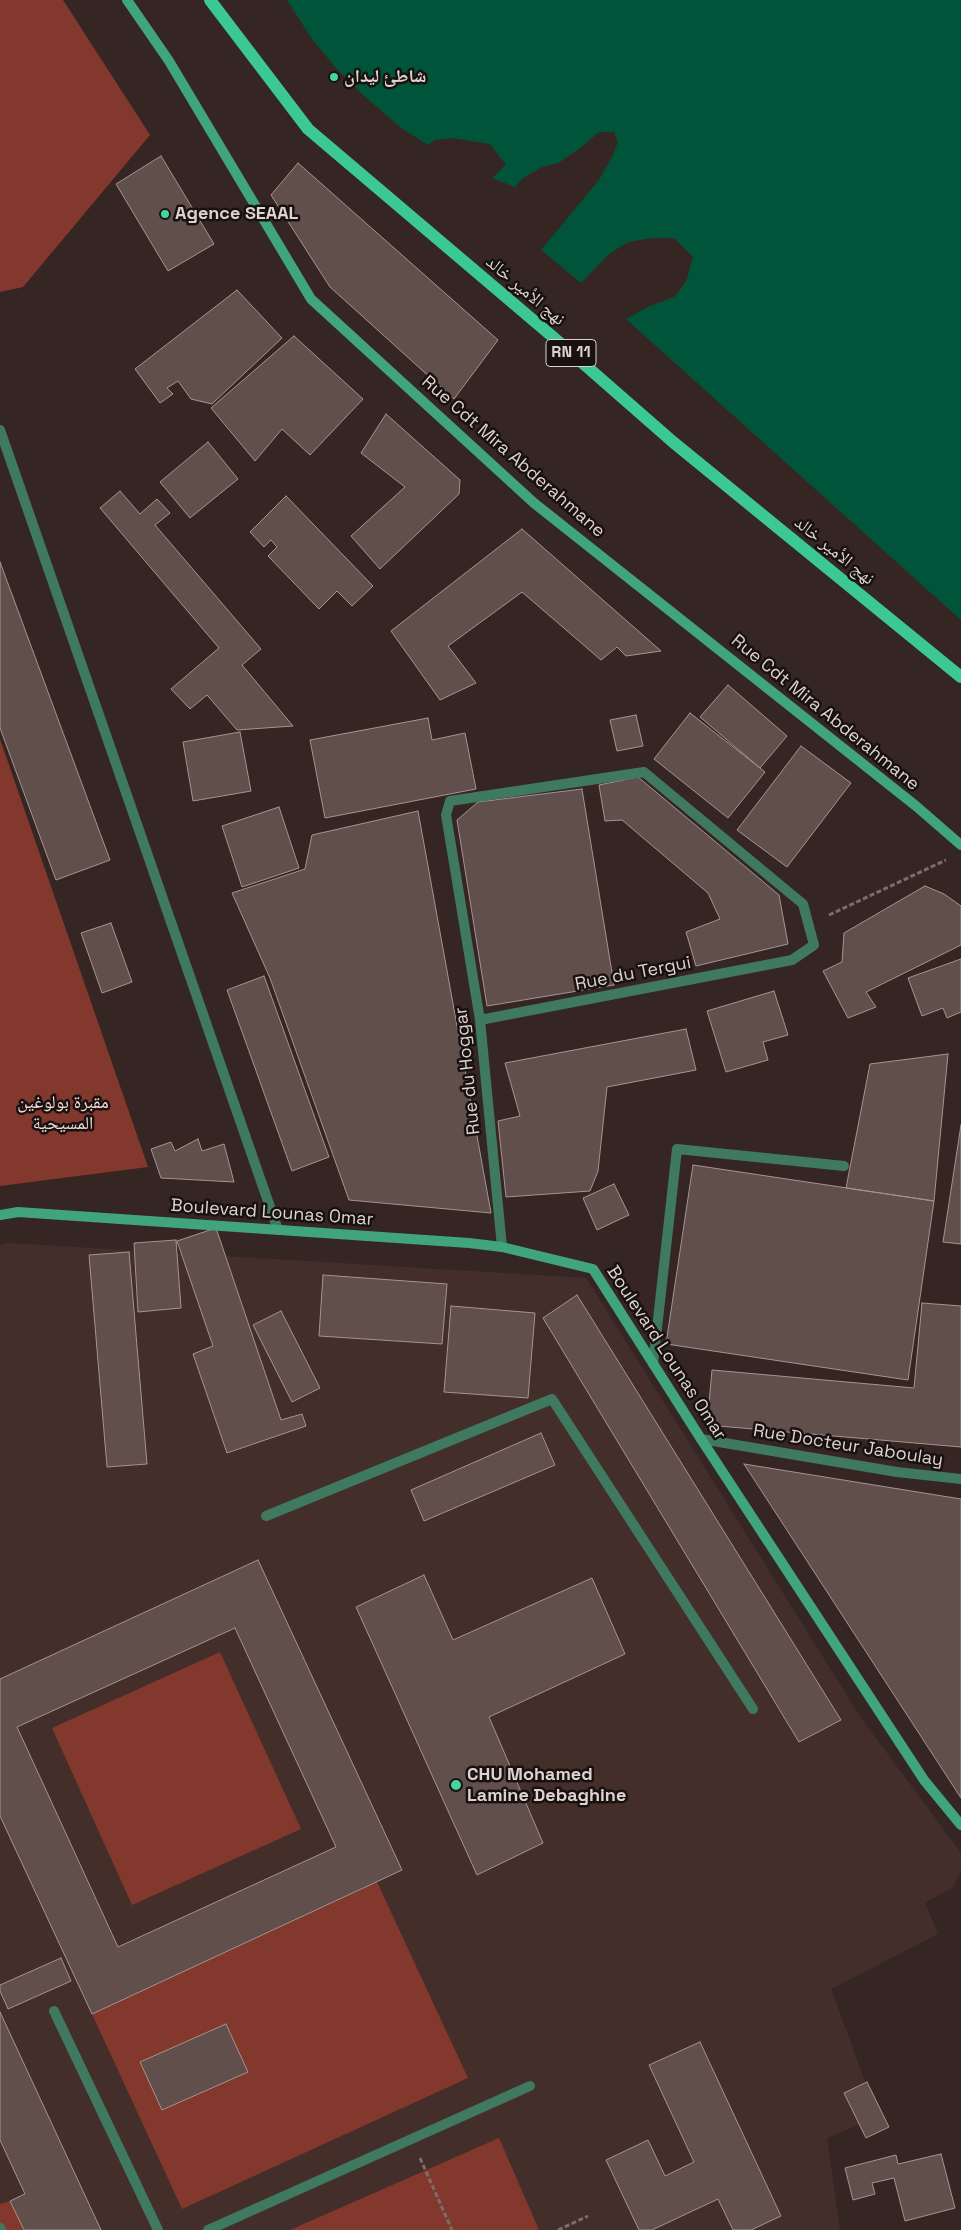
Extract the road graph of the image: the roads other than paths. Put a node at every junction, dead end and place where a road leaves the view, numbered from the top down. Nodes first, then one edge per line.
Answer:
1 (127, 0) edge
2 (210, 0) edge
3 (0, 430) edge
4 (961, 677) edge
5 (961, 845) edge
6 (792, 960) joint
7 (480, 1020) junction
8 (844, 1166) dead end
9 (0, 1215) edge
10 (278, 1230) junction
11 (502, 1247) junction
12 (653, 1364) junction
13 (701, 1439) junction
14 (961, 1479) edge
15 (266, 1516) dead end
16 (753, 1709) dead end
17 (961, 1825) edge
18 (54, 2011) dead end
19 (530, 2086) dead end
20 (158, 2230) edge
21 (208, 2230) edge

1 - 5 street, Rue Cdt Mira Abderahmane
2 - 4 main road, نهج الأمير خالد / RN 11
3 - 10 street
6 - 7 street, Rue du Tergui
6 - 7 street, Rue du Hoggar
7 - 11 street, Rue du Hoggar
8 - 12 street
9 - 10 street, Boulevard Lounas Omar
10 - 11 street, Boulevard Lounas Omar
11 - 12 street, Boulevard Lounas Omar
12 - 13 street, Boulevard Lounas Omar
13 - 14 street, Rue Docteur Jaboulay
13 - 17 street, Boulevard Lounas Omar
15 - 16 street
18 - 20 street
19 - 21 street

